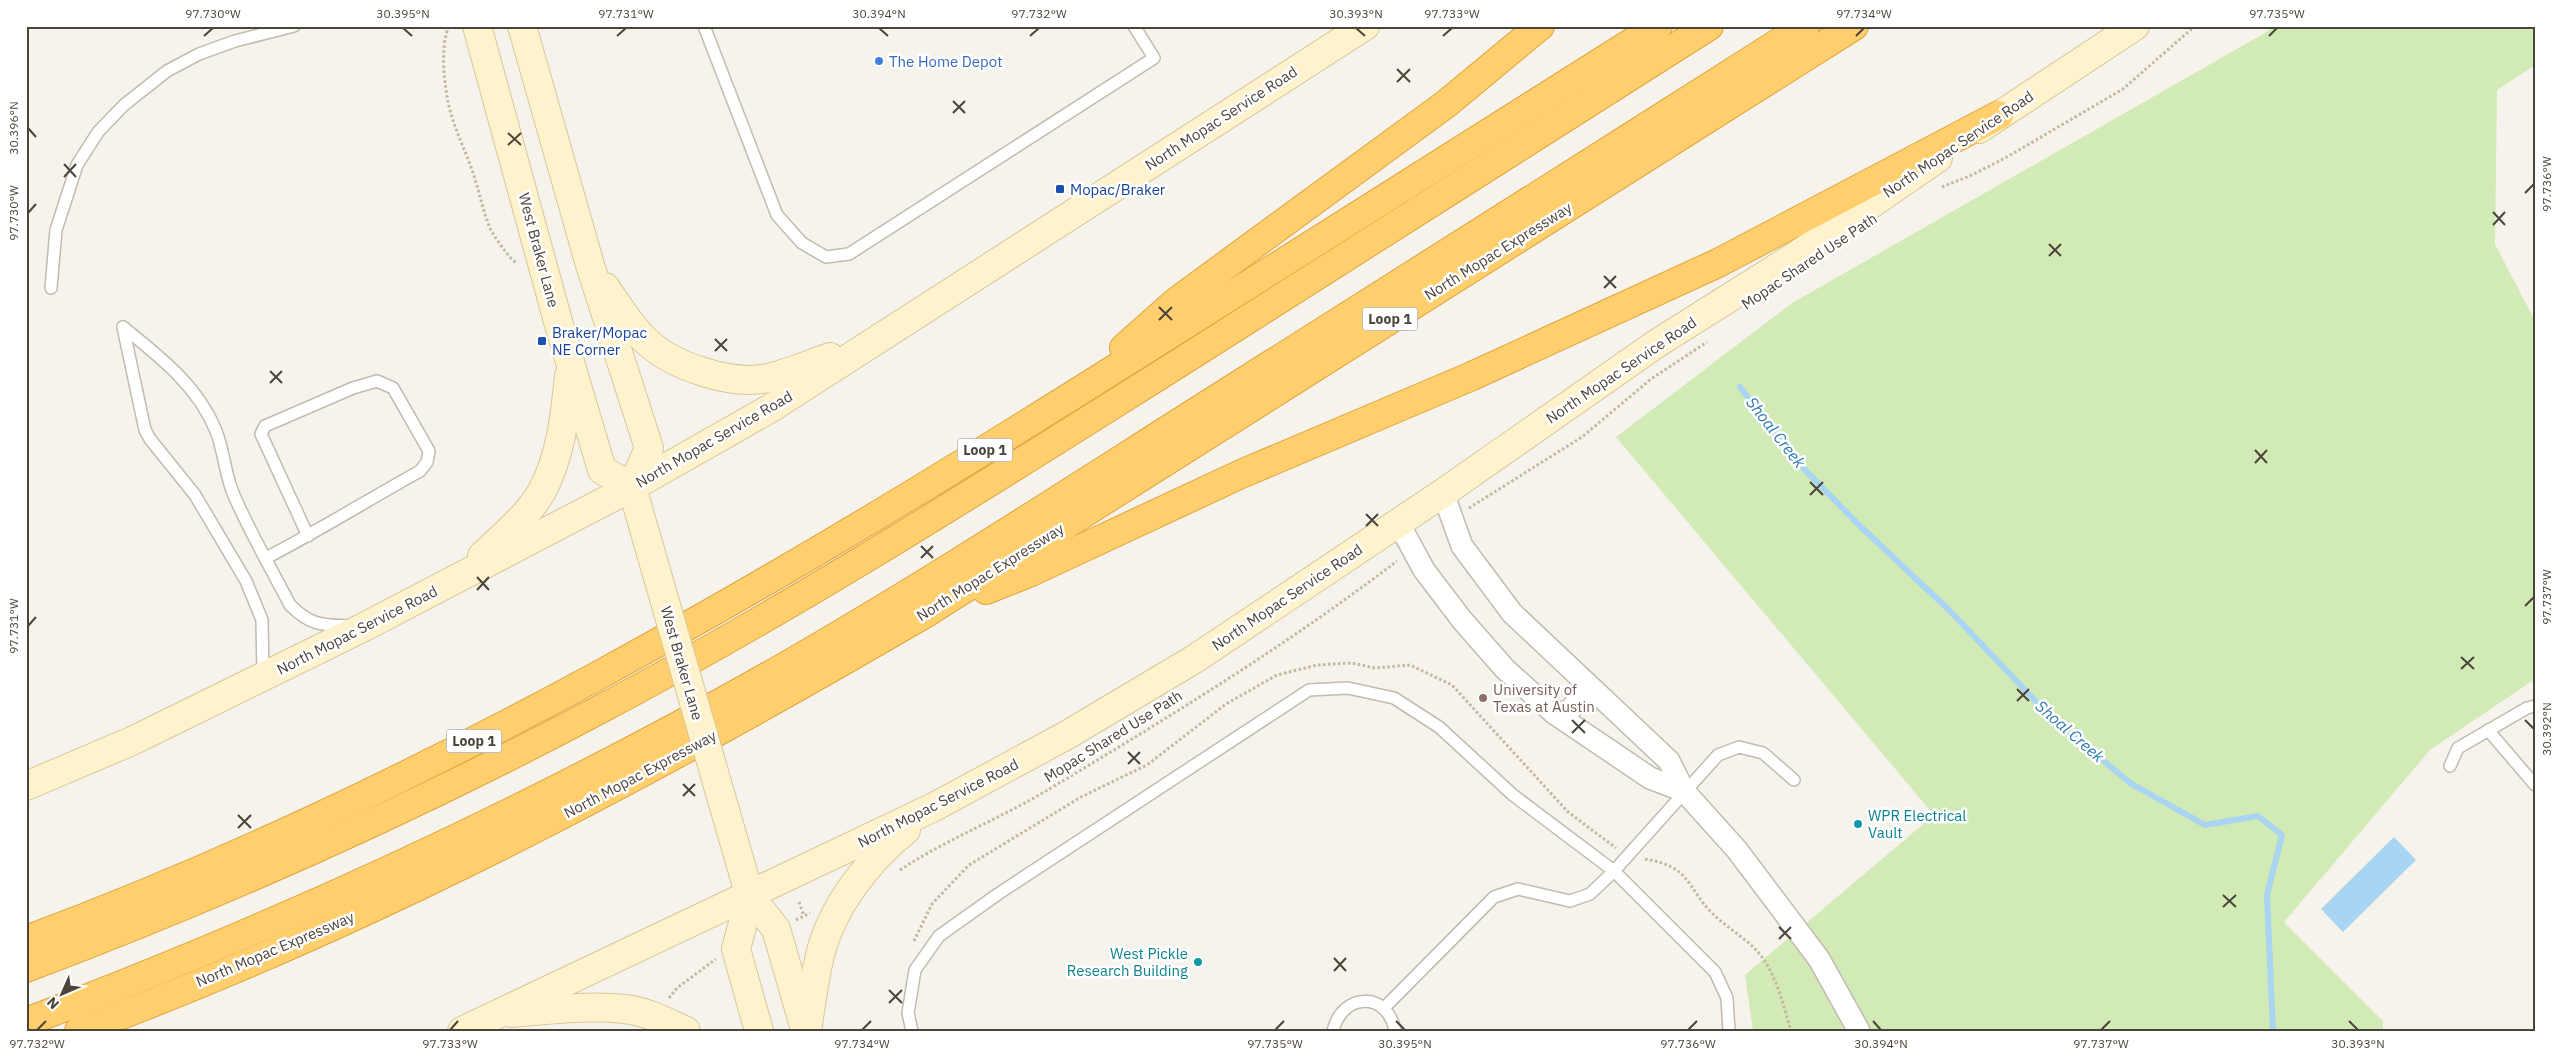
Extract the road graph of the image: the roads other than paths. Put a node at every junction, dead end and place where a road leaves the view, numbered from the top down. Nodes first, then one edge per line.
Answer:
1 (294, 26) edge
2 (477, 26) edge
3 (522, 26) edge
4 (704, 26) edge
5 (1134, 26) edge
6 (1365, 26) edge
7 (1540, 26) edge
8 (1658, 26) edge
9 (1709, 26) edge
10 (1805, 26) edge
11 (1854, 26) edge
12 (2135, 26) edge
13 (1999, 115) junction
14 (590, 265) junction
15 (51, 288) dead end
16 (876, 339) junction
17 (571, 362) junction
18 (1068, 398) junction
19 (632, 487) junction
20 (1443, 493) junction
21 (1398, 522) junction
22 (308, 536) junction
23 (266, 558) junction
24 (460, 577) junction
25 (926, 613) junction
26 (364, 627) junction
27 (263, 677) junction
28 (1587, 684) junction
29 (2535, 706) edge
30 (1554, 714) junction
31 (2488, 730) junction
32 (2450, 766) dead end
33 (1794, 780) dead end
34 (2535, 785) edge
35 (26, 786) edge
36 (1684, 791) junction
37 (934, 806) junction
38 (1614, 871) junction
39 (750, 896) junction
40 (26, 940) edge
41 (26, 968) edge
42 (1384, 1008) junction
43 (496, 1014) junction
44 (26, 1022) edge
45 (79, 1031) edge
46 (462, 1031) edge
47 (686, 1031) edge
48 (759, 1031) edge
49 (806, 1031) edge
50 (912, 1031) edge
51 (1333, 1031) edge
52 (1395, 1031) edge
53 (1729, 1031) edge
54 (1859, 1031) edge

1 - 15 lane
2 - 17 main road, West Braker Lane
3 - 14 main road
4 - 5 lane
6 - 16 main road, North Mopac Service Road
7 - 18 highway
8 - 18 highway, Loop 1
9 - 41 highway
10 - 44 highway
11 - 25 highway, North Mopac Expressway / Loop 1
12 - 13 main road, North Mopac Service Road
13 - 20 main road, North Mopac Service Road
13 - 25 highway
14 - 16 main road
14 - 19 main road
16 - 19 main road, North Mopac Service Road
17 - 19 main road, West Braker Lane
17 - 24 main road
18 - 40 highway, Loop 1
19 - 24 main road, North Mopac Service Road
19 - 39 main road, West Braker Lane, bridge
20 - 21 main road, North Mopac Service Road
20 - 28 street
21 - 30 street
21 - 37 main road, North Mopac Service Road
22 - 22 lane
22 - 23 lane
23 - 26 lane
23 - 27 lane
24 - 26 main road, North Mopac Service Road
25 - 45 highway, North Mopac Expressway / Loop 1
26 - 27 main road, North Mopac Service Road
27 - 35 main road, North Mopac Service Road
28 - 30 street
28 - 36 street
29 - 31 lane
30 - 36 street
31 - 32 lane
31 - 34 lane
33 - 36 lane
36 - 38 lane
36 - 54 street
37 - 39 main road, North Mopac Service Road
37 - 49 main road
38 - 42 lane
38 - 50 lane
38 - 53 lane
39 - 43 main road, North Mopac Service Road
39 - 48 main road
39 - 49 main road, West Braker Lane
42 - 51 lane
42 - 52 lane
43 - 46 main road, North Mopac Service Road
43 - 47 main road

